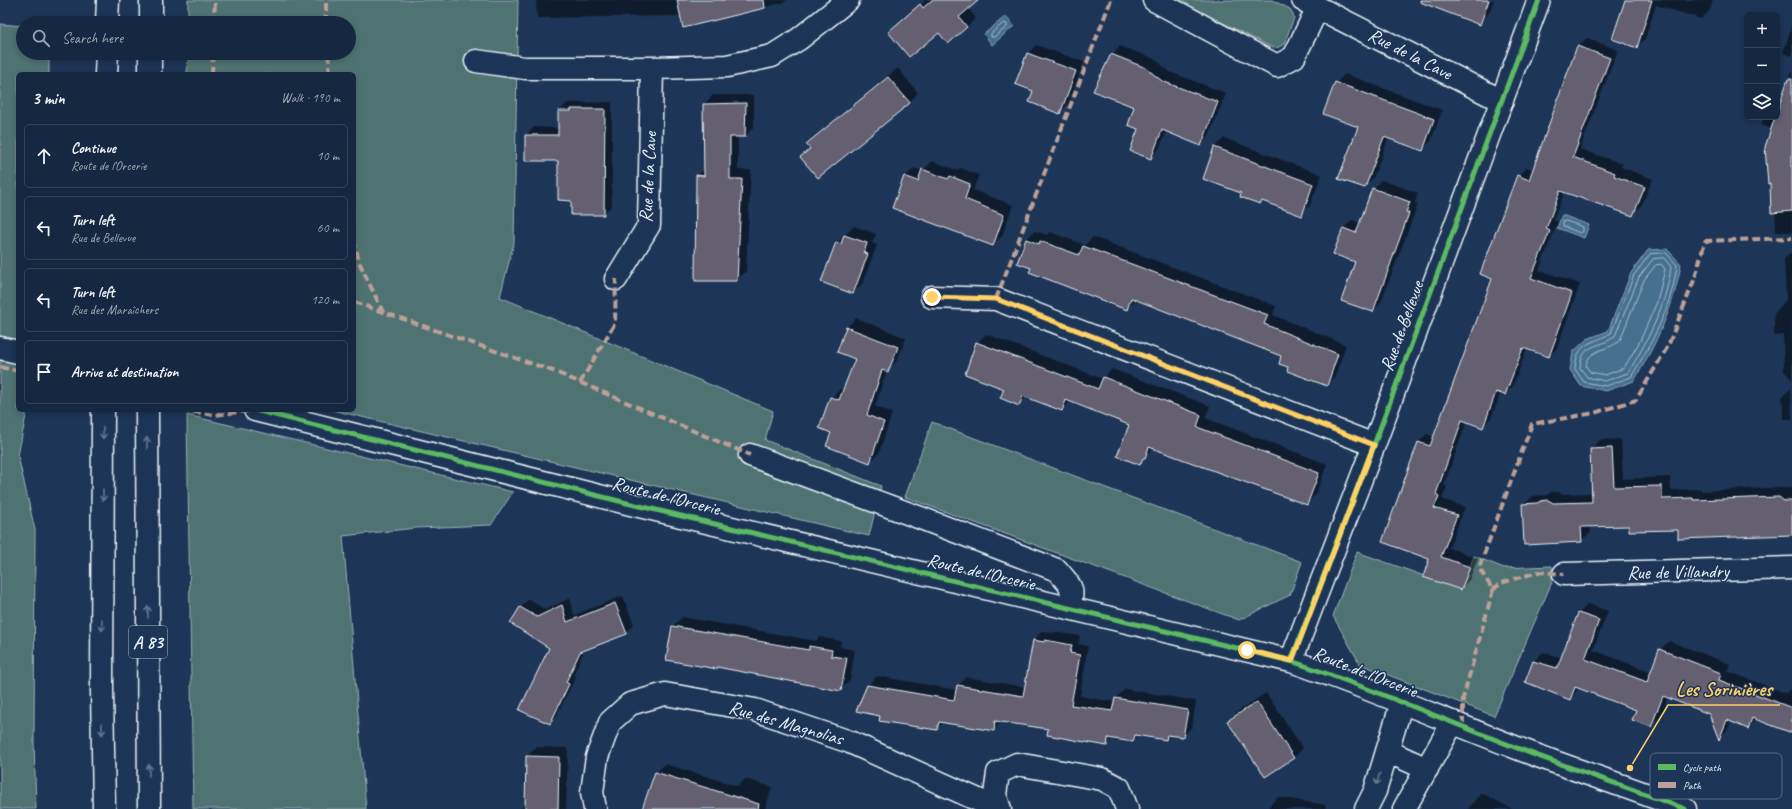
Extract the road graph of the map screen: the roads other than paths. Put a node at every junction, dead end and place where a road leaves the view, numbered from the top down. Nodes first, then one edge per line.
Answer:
1 (108, 0) edge
2 (151, 0) edge
3 (848, 0) edge
4 (1154, 0) edge
5 (1539, 0) edge
6 (1311, 4) edge
7 (107, 16) edge
8 (151, 16) edge
9 (107, 60) edge
10 (150, 60) edge
11 (476, 61) dead end
12 (652, 68) junction
13 (106, 72) edge
14 (150, 72) edge
15 (1502, 101) junction
16 (616, 279) dead end
17 (932, 297) dead end
18 (0, 348) edge
19 (16, 352) edge
20 (103, 412) edge
21 (147, 412) edge
22 (263, 412) edge
23 (1374, 445) junction
24 (750, 456) dead end
25 (1792, 568) edge
26 (1564, 574) dead end
27 (1068, 608) junction
28 (1292, 661) junction
29 (1402, 702) junction
30 (1453, 722) junction
31 (1387, 751) junction
32 (1427, 768) junction
33 (1650, 796) edge
34 (1659, 799) edge
35 (104, 809) edge
36 (149, 809) edge
37 (595, 809) edge
38 (999, 809) edge
39 (1126, 809) edge
40 (1366, 809) edge
41 (1404, 809) edge
42 (1685, 809) edge

1 - 7 main road
2 - 8 main road
3 - 12 main road
4 - 6 main road, Rue de la Cave
5 - 15 main road, Rue de Bellevue
6 - 15 main road, Rue de la Cave
9 - 13 main road
10 - 14 main road
11 - 12 main road
12 - 16 main road, Rue de la Cave
15 - 23 main road, Rue de Bellevue
17 - 23 main road
18 - 19 main road
20 -> 35 main road, A 83
36 -> 21 main road, A 83
22 - 27 main road, Route de l'Orcerie
23 - 28 main road, Rue de Bellevue
24 - 27 main road
25 - 26 main road, Rue de Villandry
27 - 28 main road, Route de l'Orcerie
28 - 29 main road, Route de l'Orcerie
29 - 30 main road, Route de l'Orcerie
29 - 31 main road
30 - 32 main road
30 - 33 main road, Route de l'Orcerie
31 - 32 main road
31 -> 40 main road
32 - 41 main road
34 - 42 main road, Route de l'Orcerie
37 - 38 main road, Rue des Magnolias
38 - 39 main road, Rue des Magnolias

